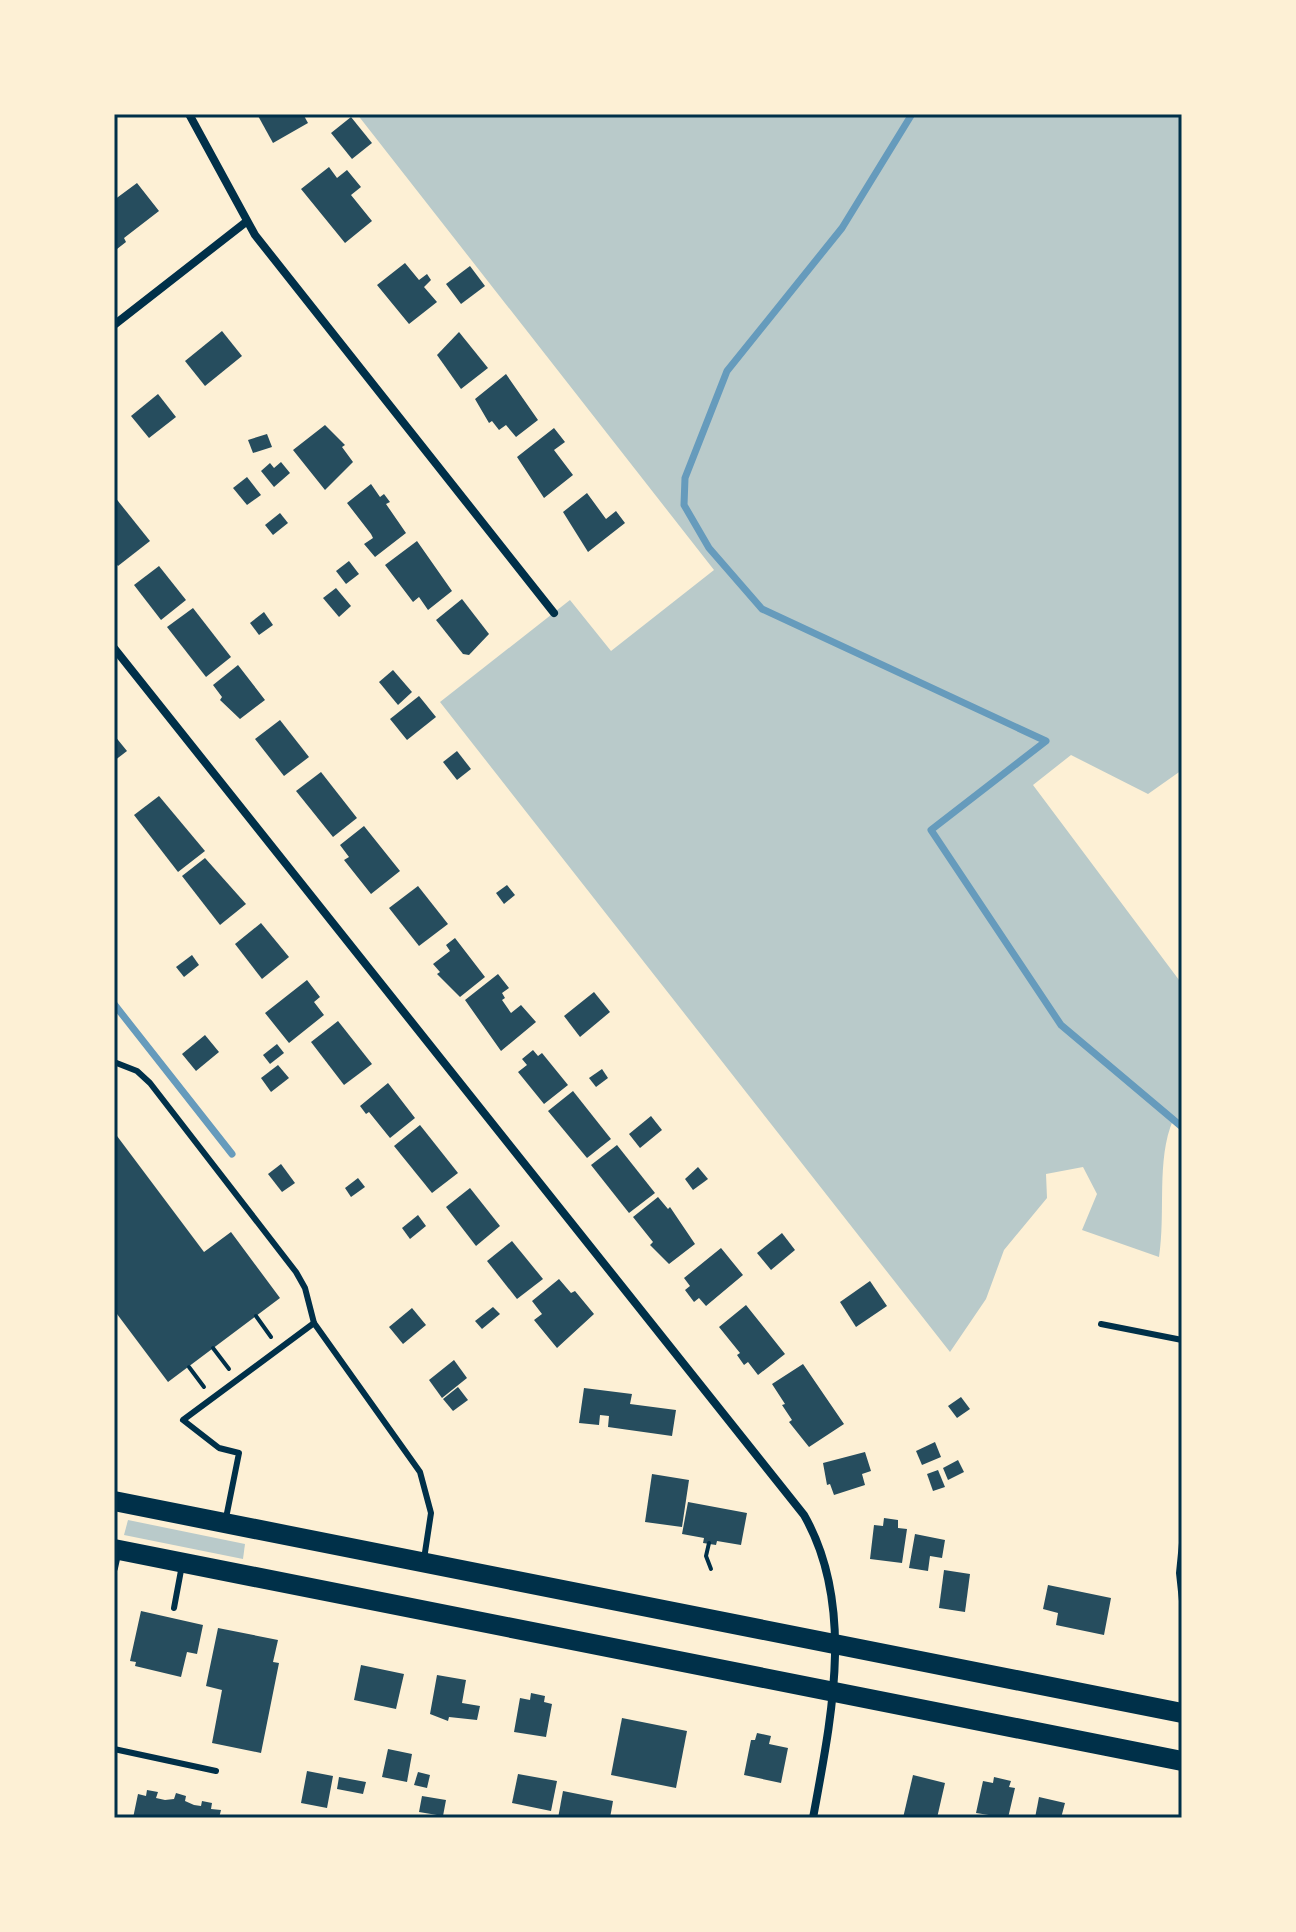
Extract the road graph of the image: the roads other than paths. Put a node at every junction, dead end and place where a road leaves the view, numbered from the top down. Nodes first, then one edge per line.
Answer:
1 (189, 114) edge
2 (246, 222) junction
3 (114, 325) edge
4 (554, 613) dead end
5 (114, 648) edge
6 (114, 1062) edge
7 (314, 1323) junction
8 (1101, 1324) dead end
9 (1182, 1340) edge
10 (114, 1501) edge
11 (225, 1523) junction
12 (1182, 1543) edge
13 (115, 1556) edge
14 (183, 1563) junction
15 (423, 1563) junction
16 (1182, 1601) edge
17 (174, 1608) dead end
18 (833, 1645) junction
19 (832, 1692) junction
20 (1182, 1713) edge
21 (114, 1749) edge
22 (1182, 1761) edge
23 (216, 1771) dead end
24 (813, 1818) edge

1 - 2 street
2 - 3 street
2 - 4 street
5 - 18 street
6 - 7 lane
7 - 11 lane
7 - 15 lane
8 - 9 lane
10 - 11 main road
11 - 15 main road
12 - 16 lane
13 - 14 main road
14 - 17 lane
14 - 19 main road
15 - 18 main road
18 - 19 street
18 - 20 main road
19 - 22 main road
19 - 24 street
21 - 23 lane

